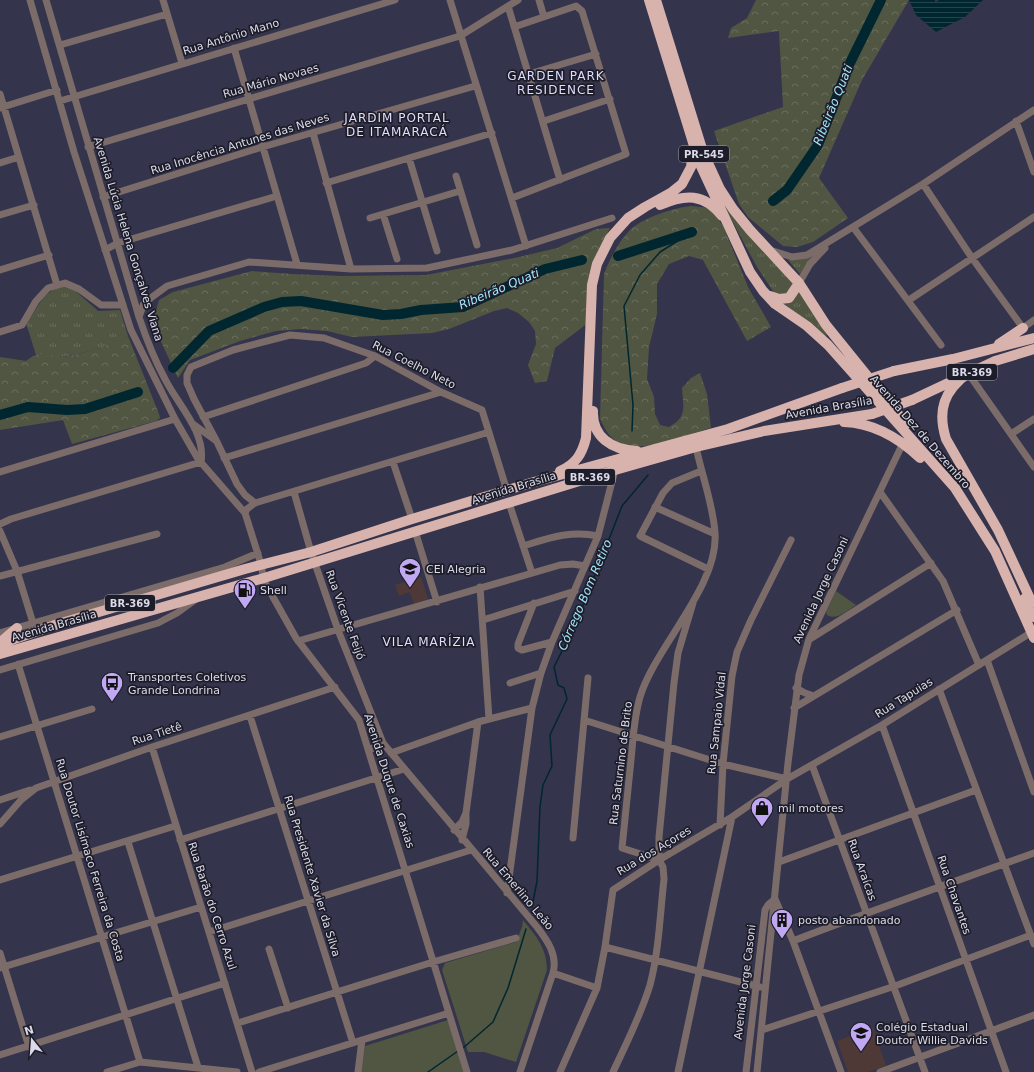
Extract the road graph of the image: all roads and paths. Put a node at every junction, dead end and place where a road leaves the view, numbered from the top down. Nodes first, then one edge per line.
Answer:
1 (30, 0) edge
2 (46, 0) edge
3 (163, 0) edge
4 (395, 0) edge
5 (450, 0) edge
6 (518, 0) edge
7 (538, 0) edge
8 (649, 0) edge
9 (656, 0) edge
10 (508, 6) junction
11 (167, 14) junction
12 (544, 17) junction
13 (514, 27) junction
14 (460, 36) junction
15 (60, 45) junction
16 (234, 48) junction
17 (596, 54) junction
18 (182, 63) junction
19 (529, 74) junction
20 (475, 86) junction
21 (57, 90) junction
22 (0, 94) edge
23 (74, 97) junction
24 (249, 98) junction
25 (610, 99) junction
26 (60, 102) junction
27 (2, 107) edge
28 (1034, 110) edge
29 (544, 121) junction
30 (1016, 121) junction
31 (313, 132) junction
32 (492, 133) junction
33 (692, 140) junction
34 (88, 147) junction
35 (264, 147) junction
36 (19, 157) junction
37 (409, 158) junction
38 (0, 163) edge
39 (1034, 172) edge
40 (456, 176) dead end
41 (560, 180) junction
42 (326, 184) junction
43 (923, 184) junction
44 (460, 191) junction
45 (277, 196) junction
46 (103, 197) junction
47 (512, 198) junction
48 (422, 202) junction
49 (34, 205) junction
50 (0, 214) edge
51 (383, 214) junction
52 (1034, 217) edge
53 (370, 218) dead end
54 (612, 218) dead end
55 (853, 227) junction
56 (732, 231) junction
57 (118, 243) junction
58 (829, 244) junction
59 (477, 246) dead end
60 (526, 246) junction
61 (768, 249) junction
62 (105, 250) junction
63 (437, 251) dead end
64 (49, 255) junction
65 (972, 258) junction
66 (397, 259) dead end
67 (297, 264) junction
68 (351, 269) junction
69 (0, 270) edge
70 (798, 283) junction
71 (57, 285) junction
72 (763, 291) junction
73 (909, 300) junction
74 (123, 305) junction
75 (139, 317) junction
76 (1034, 320) edge
77 (1023, 328) junction
78 (0, 332) edge
79 (1034, 338) edge
80 (941, 345) dead end
81 (1034, 349) edge
82 (987, 351) junction
83 (375, 356) junction
84 (968, 373) junction
85 (441, 392) junction
86 (203, 417) junction
87 (175, 419) junction
88 (1034, 419) edge
89 (828, 422) junction
90 (192, 424) junction
91 (489, 432) junction
92 (1011, 434) junction
93 (217, 442) junction
94 (903, 443) junction
95 (696, 447) junction
96 (646, 452) junction
97 (224, 458) junction
98 (201, 462) junction
99 (393, 462) junction
100 (1034, 467) edge
101 (615, 470) junction
102 (701, 471) junction
103 (0, 472) edge
104 (534, 482) junction
105 (507, 490) junction
106 (294, 492) junction
107 (880, 492) junction
108 (255, 503) junction
109 (509, 503) junction
110 (655, 507) junction
111 (245, 513) junction
112 (412, 519) junction
113 (0, 524) edge
114 (0, 531) edge
115 (415, 531) junction
116 (157, 534) dead end
117 (715, 534) junction
118 (598, 536) junction
119 (791, 540) dead end
120 (523, 546) junction
121 (311, 552) junction
122 (258, 554) junction
123 (314, 562) junction
124 (932, 562) junction
125 (261, 564) junction
126 (585, 566) junction
127 (225, 567) junction
128 (245, 569) junction
129 (708, 569) junction
130 (17, 571) junction
131 (532, 573) junction
132 (0, 576) edge
133 (264, 578) junction
134 (480, 587) junction
135 (575, 591) junction
136 (202, 595) junction
137 (437, 602) junction
138 (534, 603) junction
139 (693, 603) junction
140 (1034, 606) edge
141 (957, 610) junction
142 (1034, 617) edge
143 (483, 620) junction
144 (33, 623) junction
145 (17, 628) junction
146 (338, 630) junction
147 (0, 633) edge
148 (1032, 633) edge
149 (809, 639) junction
150 (298, 641) junction
151 (552, 642) junction
152 (0, 643) edge
153 (0, 654) edge
154 (987, 660) junction
155 (18, 664) junction
156 (979, 665) junction
157 (0, 670) edge
158 (541, 673) junction
159 (588, 678) dead end
160 (510, 683) dead end
161 (335, 687) junction
162 (796, 688) junction
163 (939, 689) junction
164 (814, 696) junction
165 (532, 708) junction
166 (794, 708) junction
167 (92, 709) dead end
168 (369, 709) junction
169 (250, 716) junction
170 (358, 717) junction
171 (489, 719) junction
172 (584, 720) junction
173 (478, 722) junction
174 (882, 725) junction
175 (37, 726) junction
176 (633, 736) junction
177 (0, 737) edge
178 (384, 743) junction
179 (667, 746) junction
180 (152, 747) junction
181 (369, 750) junction
182 (391, 753) junction
183 (788, 763) junction
184 (723, 764) junction
185 (809, 766) junction
186 (404, 769) junction
187 (760, 773) junction
188 (777, 777) junction
189 (378, 778) junction
190 (787, 779) junction
191 (54, 782) junction
192 (777, 786) junction
193 (976, 790) junction
194 (1034, 792) edge
195 (20, 797) junction
196 (785, 798) junction
197 (0, 800) edge
198 (11, 803) junction
199 (279, 809) junction
200 (466, 813) junction
201 (913, 813) junction
202 (732, 818) junction
203 (0, 824) edge
204 (720, 825) junction
205 (175, 826) junction
206 (454, 830) junction
207 (573, 838) dead end
208 (180, 840) junction
209 (462, 840) junction
210 (840, 840) junction
211 (128, 842) junction
212 (471, 850) junction
213 (1034, 852) edge
214 (77, 856) junction
215 (659, 860) junction
216 (779, 862) junction
217 (1003, 864) junction
218 (406, 869) junction
219 (512, 869) junction
220 (0, 880) edge
221 (498, 882) junction
222 (940, 888) junction
223 (507, 893) junction
224 (775, 899) junction
225 (308, 901) junction
226 (201, 907) junction
227 (866, 912) junction
228 (153, 921) junction
229 (209, 932) junction
230 (1031, 935) junction
231 (101, 936) junction
232 (516, 938) dead end
233 (793, 941) junction
234 (1034, 944) edge
235 (606, 947) junction
236 (269, 949) dead end
237 (0, 954) edge
238 (655, 960) junction
239 (965, 960) junction
240 (434, 962) junction
241 (2, 967) edge
242 (700, 972) junction
243 (553, 973) junction
244 (225, 983) junction
245 (756, 986) junction
246 (894, 986) junction
247 (597, 988) junction
248 (766, 988) junction
249 (337, 992) junction
250 (177, 998) junction
251 (288, 1008) junction
252 (819, 1011) junction
253 (449, 1014) junction
254 (127, 1015) junction
255 (1034, 1015) edge
256 (238, 1023) junction
257 (762, 1030) junction
258 (992, 1031) junction
259 (362, 1040) junction
260 (353, 1043) junction
261 (29, 1047) junction
262 (0, 1056) edge
263 (920, 1056) junction
264 (140, 1062) junction
265 (198, 1067) junction
266 (107, 1072) edge
267 (237, 1072) edge
268 (252, 1072) edge
269 (259, 1072) edge
270 (358, 1072) edge
271 (467, 1072) edge
272 (520, 1072) edge
273 (560, 1072) edge
274 (613, 1072) edge
275 (678, 1072) edge
276 (746, 1072) edge
277 (757, 1072) edge
278 (841, 1072) edge
279 (880, 1072) edge
280 (926, 1072) edge
281 (1006, 1072) edge

1 - 21 street, Avenida Lúcia Helena Gonçalves Viana
2 - 15 street, Avenida Lúcia Helena Gonçalves Viana
3 - 11 street
4 - 16 street, Rua Antônio Mano
5 - 14 street
6 - 10 street, Rua Mário Novaes
7 - 12 street
8 - 33 highway, PR-545
9 - 61 highway, PR-545
10 - 13 street
10 - 14 street, Rua Mário Novaes
11 - 15 street
11 - 18 street
12 - 13 street
12 - 17 street
13 - 19 street
14 - 20 street
14 - 24 street, Rua Mário Novaes
15 - 23 street, Avenida Lúcia Helena Gonçalves Viana
16 - 18 street, Rua Antônio Mano
16 - 24 street
17 - 19 street
17 - 25 street
18 - 23 street, Rua Antônio Mano
19 - 29 street
20 - 31 street, Rua Inocência Antunes das Neves
20 - 32 street
21 - 26 street, Avenida Lúcia Helena Gonçalves Viana
21 - 27 street
22 - 27 street
23 - 26 street, Rua Antônio Mano
23 - 34 street, Avenida Lúcia Helena Gonçalves Viana
24 - 34 street, Rua Mário Novaes
24 - 35 street
25 - 29 street
25 - 41 street
26 - 62 street, Avenida Lúcia Helena Gonçalves Viana
27 - 36 street
28 - 30 street
29 - 41 street
30 - 39 street
30 - 43 street
31 - 35 street, Rua Inocência Antunes das Neves
31 - 42 street
32 - 37 street
32 - 47 street
33 - 56 highway, PR-545
33 - 104 highway
34 - 46 street, Avenida Lúcia Helena Gonçalves Viana
35 - 45 street
35 - 46 street, Rua Inocência Antunes das Neves
36 - 38 street
36 - 49 street
37 - 42 street
37 - 48 street
40 - 44 street
41 - 47 street
42 - 68 street
43 - 55 street
43 - 65 street
44 - 48 street
44 - 59 street
45 - 57 street
45 - 67 street
46 - 57 street, Avenida Lúcia Helena Gonçalves Viana
47 - 60 street
48 - 51 street
48 - 63 street
49 - 50 street
49 - 64 street
51 - 53 street
51 - 66 street
52 - 65 street
54 - 60 street
55 - 58 street
55 - 73 street
56 - 72 highway, PR-545
56 - 96 highway
57 - 62 street
57 - 75 street, Avenida Lúcia Helena Gonçalves Viana
58 - 61 street
58 - 70 street
60 - 68 street
61 - 70 highway, PR-545
62 - 74 street, Avenida Lúcia Helena Gonçalves Viana
64 - 69 street
64 - 71 street
65 - 73 street
65 - 77 street
67 - 68 street
67 - 75 street
70 - 72 highway
70 - 142 highway, Avenida Dez de Dezembro
71 - 74 street
71 - 78 street
72 - 148 highway, Avenida Dez de Dezembro
73 - 80 street
74 - 87 street, Avenida Lúcia Helena Gonçalves Viana
75 - 90 street, Avenida Lúcia Helena Gonçalves Viana
76 - 77 street
77 - 82 highway
79 - 82 highway, Avenida Brasília / BR-369
81 - 84 highway, Avenida Brasília / BR-369
82 - 96 highway, Avenida Brasília / BR-369, bridge
83 - 85 street, Rua Coelho Neto
83 - 86 street
83 - 86 street, Rua Coelho Neto
84 - 89 highway, Avenida Brasília / BR-369, bridge
84 - 92 street
84 - 140 highway
85 - 91 street, Rua Coelho Neto
85 - 97 street
86 - 93 street
87 - 98 street, Avenida Lúcia Helena Gonçalves Viana
87 - 103 street
88 - 92 street
89 - 94 highway
89 - 95 highway, Avenida Brasília / BR-369
90 - 93 street
90 - 98 street, Avenida Lúcia Helena Gonçalves Viana
91 - 99 street
91 - 105 street, Rua Coelho Neto
92 - 100 street
93 - 97 street
94 - 107 street, Avenida Jorge Casoni
94 - 148 highway
95 - 101 highway, Avenida Brasília / BR-369
95 - 102 street, Rua Saturnino de Brito
96 - 104 highway, Avenida Brasília / BR-369
97 - 108 street
98 - 111 street, Avenida Duque de Caxias
98 - 113 street
99 - 106 street
99 - 112 street
101 - 109 highway, Avenida Brasília / BR-369
101 - 118 street
102 - 110 street
102 - 117 street, Rua Saturnino de Brito
104 - 105 highway, Avenida Brasília / BR-369
105 - 112 highway, Avenida Brasília / BR-369
106 - 108 street
106 - 121 street, Rua Vicente Feijó
107 - 124 street
107 - 149 street, Avenida Jorge Casoni
108 - 111 street
109 - 115 highway, Avenida Brasília / BR-369
109 - 120 street
110 - 117 street
110 - 129 street
111 - 122 street, Avenida Duque de Caxias
112 - 121 highway, Avenida Brasília / BR-369
114 - 130 street
115 - 123 highway, Avenida Brasília / BR-369
115 - 137 street
116 - 130 street
117 - 129 street, Rua Saturnino de Brito
118 - 120 street
118 - 126 street
119 - 184 street, Rua Sampaio Vidal
120 - 131 street
121 - 123 street, Rua Vicente Feijó
121 - 125 highway, Avenida Brasília / BR-369
122 - 125 street, Avenida Duque de Caxias
122 - 127 street
123 - 133 highway, Avenida Brasília / BR-369
123 - 146 street, Rua Vicente Feijó
124 - 141 street
124 - 149 street
125 - 128 highway, Avenida Brasília / BR-369
125 - 133 street, Avenida Duque de Caxias
126 - 131 street
126 - 135 street
127 - 128 highway
127 - 144 street
128 - 152 highway, Avenida Brasília / BR-369
129 - 139 street, Rua Saturnino de Brito
130 - 132 street
130 - 144 street
131 - 134 street
133 - 136 highway, Avenida Brasília / BR-369
133 - 150 street, Avenida Duque de Caxias
134 - 137 street
134 - 143 street
135 - 138 street
135 - 151 street
136 - 153 highway, Avenida Brasília / BR-369
136 - 155 street
137 - 146 street
138 - 143 street
138 - 151 street
139 - 176 street, Rua Saturnino de Brito
139 - 179 street
141 - 156 street
141 - 164 street
143 - 171 street
144 - 145 street
145 - 147 street
145 - 152 highway
146 - 150 street
146 - 168 street, Rua Vicente Feijó
148 - 154 street, Rua Tapuias
149 - 162 street, Avenida Jorge Casoni
150 - 161 street, Avenida Duque de Caxias
151 - 158 street
154 - 156 street, Rua Tapuias
154 - 194 street
155 - 157 street
155 - 175 street, Rua Doutor Lisímaco Ferreira da Costa
156 - 163 street, Rua Tapuias
158 - 160 street
158 - 165 street
159 - 172 street
161 - 169 street, Rua Tietê
161 - 170 street, Avenida Duque de Caxias
162 - 164 street
162 - 166 street, Avenida Jorge Casoni
163 - 174 street, Rua Tapuias
163 - 193 street
164 - 166 street
165 - 171 street
165 - 219 street
166 - 183 street, Avenida Jorge Casoni
167 - 175 street
168 - 170 street
168 - 178 street, Rua Vicente Feijó
169 - 180 street, Rua Tietê
169 - 199 street, Rua Presidente Xavier da Silva
170 - 181 street, Avenida Duque de Caxias
171 - 173 street
172 - 176 street
172 - 207 street
173 - 182 street
173 - 200 street
174 - 185 street, Rua Tapuias
174 - 201 street, Rua Chavantes
175 - 177 street
175 - 191 street, Rua Doutor Lisímaco Ferreira da Costa
176 - 179 street
176 - 215 street, Rua Saturnino de Brito
178 - 181 street
178 - 182 street, Rua Emerlino Leão
179 - 184 street
179 - 215 street
180 - 191 street, Rua Tietê
180 - 205 street, Rua Barão do Cerro Azul
181 - 189 street, Avenida Duque de Caxias
182 - 186 street, Rua Emerlino Leão
183 - 185 street
183 - 188 street
183 - 190 street, Avenida Jorge Casoni
184 - 187 street
184 - 204 street, Rua Sampaio Vidal
185 - 190 street, Rua Tapuias
185 - 210 street, Rua Araícas
186 - 189 street
186 - 206 street, Rua Emerlino Leão
187 - 188 street
187 - 192 street
188 - 190 street
189 - 199 street
189 - 218 street, Avenida Duque de Caxias
190 - 192 street, Rua dos Açores
190 - 196 street, Avenida Jorge Casoni
191 - 195 street, Rua Tietê
191 - 214 street, Rua Doutor Lisímaco Ferreira da Costa
192 - 196 street
192 - 202 street, Rua dos Açores
193 - 201 street
193 - 217 street
195 - 198 street, Rua Tietê
195 - 198 street
196 - 216 street, Avenida Jorge Casoni
197 - 198 street
198 - 203 street, Rua Tietê
199 - 208 street
199 - 225 street, Rua Presidente Xavier da Silva
200 - 206 street
200 - 209 street
201 - 210 street
201 - 222 street, Rua Chavantes
202 - 204 street, Rua dos Açores
202 - 242 street
204 - 215 street, Rua dos Açores
205 - 208 street, Rua Barão do Cerro Azul
205 - 211 street
206 - 209 street, Rua Emerlino Leão
208 - 226 street, Rua Barão do Cerro Azul
209 - 212 street, Rua Emerlino Leão
210 - 216 street
210 - 227 street, Rua Araícas
211 - 214 street
211 - 228 street
212 - 218 street
212 - 221 street, Rua Emerlino Leão
213 - 217 street
214 - 220 street
214 - 231 street, Rua Doutor Lisímaco Ferreira da Costa
215 - 235 street, Rua dos Açores
215 - 238 street
216 - 224 street, Avenida Jorge Casoni
217 - 222 street
217 - 230 street
218 - 225 street
218 - 240 street, Avenida Duque de Caxias
219 - 221 street
219 - 223 street
221 - 223 street, Rua Emerlino Leão
222 - 227 street
222 - 239 street, Rua Chavantes
223 - 243 street, Rua Emerlino Leão
224 - 233 street
224 - 245 street, Avenida Jorge Casoni
224 - 248 street, Avenida Jorge Casoni
225 - 229 street
225 - 249 street, Rua Presidente Xavier da Silva
226 - 228 street
226 - 229 street, Rua Barão do Cerro Azul
227 - 233 street
227 - 246 street, Rua Araícas
228 - 231 street
228 - 250 street
229 - 244 street, Rua Barão do Cerro Azul
230 - 234 street
230 - 239 street
231 - 241 street
231 - 254 street, Rua Doutor Lisímaco Ferreira da Costa
232 - 240 street
233 - 252 street
235 - 238 street
235 - 247 street, Rua dos Açores
236 - 251 street
237 - 241 street
238 - 242 street
238 - 274 street
239 - 246 street
239 - 258 street, Rua Chavantes
240 - 249 street
240 - 253 street, Avenida Duque de Caxias
241 - 261 street
242 - 245 street
242 - 275 street
243 - 247 street
243 - 272 street, Rua Emerlino Leão
244 - 250 street
244 - 256 street, Rua Barão do Cerro Azul
245 - 248 street
245 - 276 street, Avenida Jorge Casoni
246 - 252 street
246 - 263 street, Rua Araícas
247 - 273 street, Rua dos Açores
248 - 257 street, Avenida Jorge Casoni
249 - 251 street
249 - 260 street, Rua Presidente Xavier da Silva
250 - 254 street
250 - 265 street
251 - 256 street
252 - 257 street
252 - 278 street
253 - 259 street
253 - 271 street, Avenida Duque de Caxias
254 - 261 street
254 - 264 street, Rua Doutor Lisímaco Ferreira da Costa
255 - 258 street
256 - 268 street, Rua Barão do Cerro Azul
257 - 277 street, Avenida Jorge Casoni
258 - 263 street
258 - 281 street, Rua Chavantes
259 - 260 street
259 - 270 street
260 - 269 street
261 - 262 street
263 - 279 street
263 - 280 street, Rua Araícas
264 - 265 street
264 - 266 street
265 - 267 street

